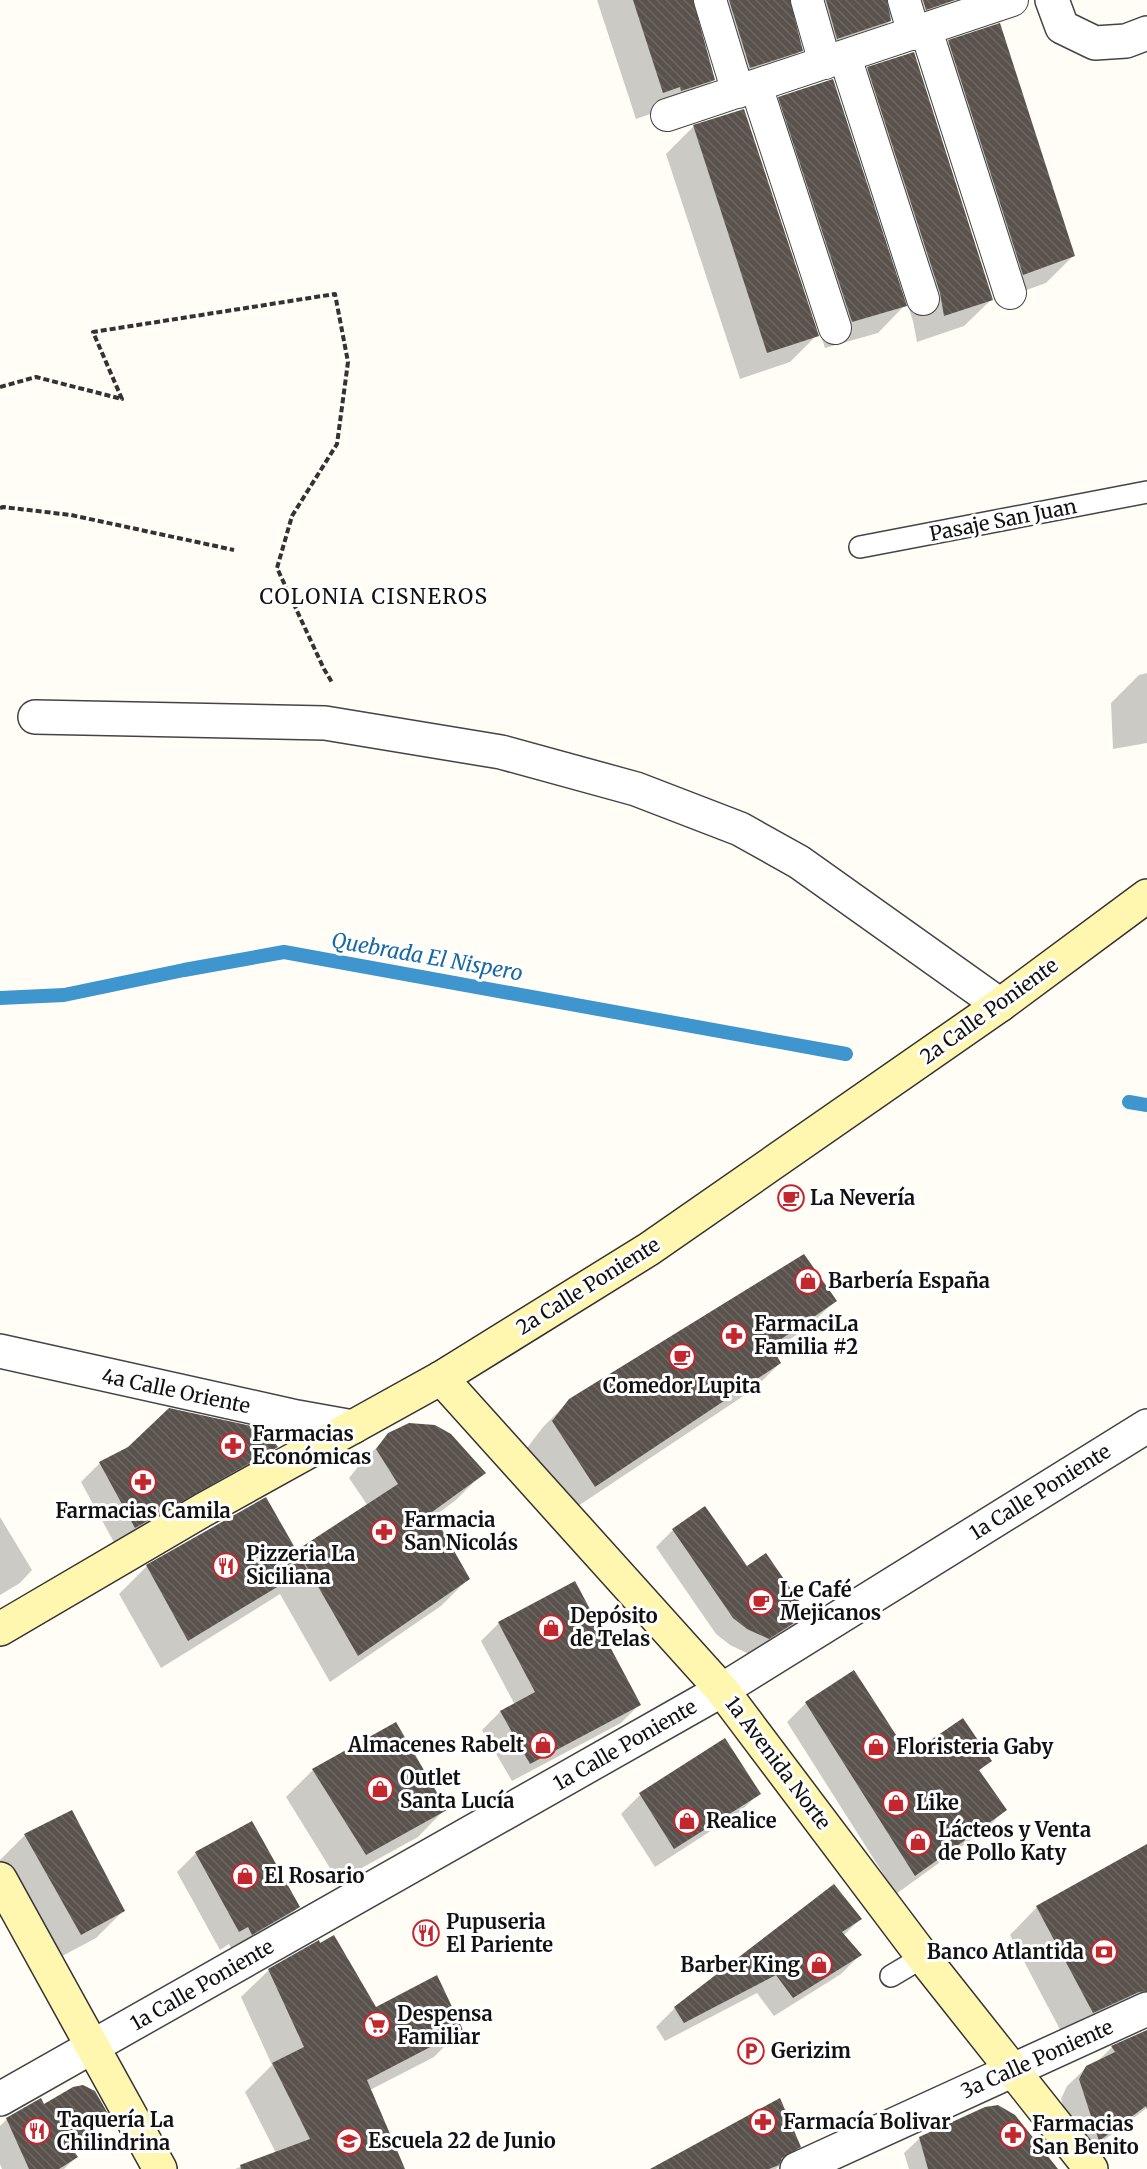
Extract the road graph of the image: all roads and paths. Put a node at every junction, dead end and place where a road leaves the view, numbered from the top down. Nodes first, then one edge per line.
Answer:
1 (710, 0) edge
2 (807, 0) edge
3 (904, 0) edge
4 (1012, 0) edge
5 (1052, 0) edge
6 (920, 32) junction
7 (1147, 33) edge
8 (835, 60) junction
9 (747, 89) junction
10 (667, 115) dead end
11 (1010, 293) dead end
12 (923, 299) dead end
13 (835, 328) dead end
14 (0, 387) edge
15 (1147, 492) edge
16 (0, 508) edge
17 (860, 547) dead end
18 (234, 550) dead end
19 (34, 717) dead end
20 (359, 729) junction
21 (1147, 896) edge
22 (1000, 1005) junction
23 (0, 1351) edge
24 (441, 1378) junction
25 (1147, 1426) edge
26 (354, 1427) junction
27 (0, 1629) edge
28 (722, 1689) junction
29 (0, 1879) edge
30 (923, 1957) junction
31 (891, 1976) dead end
32 (1147, 2009) edge
33 (93, 2047) junction
34 (1013, 2070) junction
35 (0, 2099) edge
36 (160, 2169) edge
37 (797, 2169) edge
38 (1091, 2169) edge

1 - 9 street
2 - 8 street
3 - 6 street
4 - 6 street
5 - 7 street
6 - 8 street
6 - 11 street
8 - 9 street
8 - 12 street
9 - 10 street
9 - 13 street
14 - 20 path
15 - 17 lane, Pasaje San Juan
16 - 18 path
19 - 20 street
20 - 22 street
21 - 22 main road, 2a Calle Poniente
22 - 24 main road, 2a Calle Poniente
23 - 26 street, 4a Calle Oriente
24 - 26 main road, 2a Calle Poniente
24 - 28 main road, 1a Avenida Norte
25 - 28 street, 1a Calle Poniente
26 - 27 main road, 2a Calle Poniente
28 - 30 main road, 1a Avenida Norte
28 - 33 street, 1a Calle Poniente
29 - 33 main road
30 - 31 lane
30 - 34 main road, 1a Avenida Norte
32 - 34 street, 3a Calle Poniente
33 - 35 street, 1a Calle Poniente
33 - 36 main road
34 - 37 street, 3a Calle Poniente
34 - 38 main road, 1a Avenida Norte

